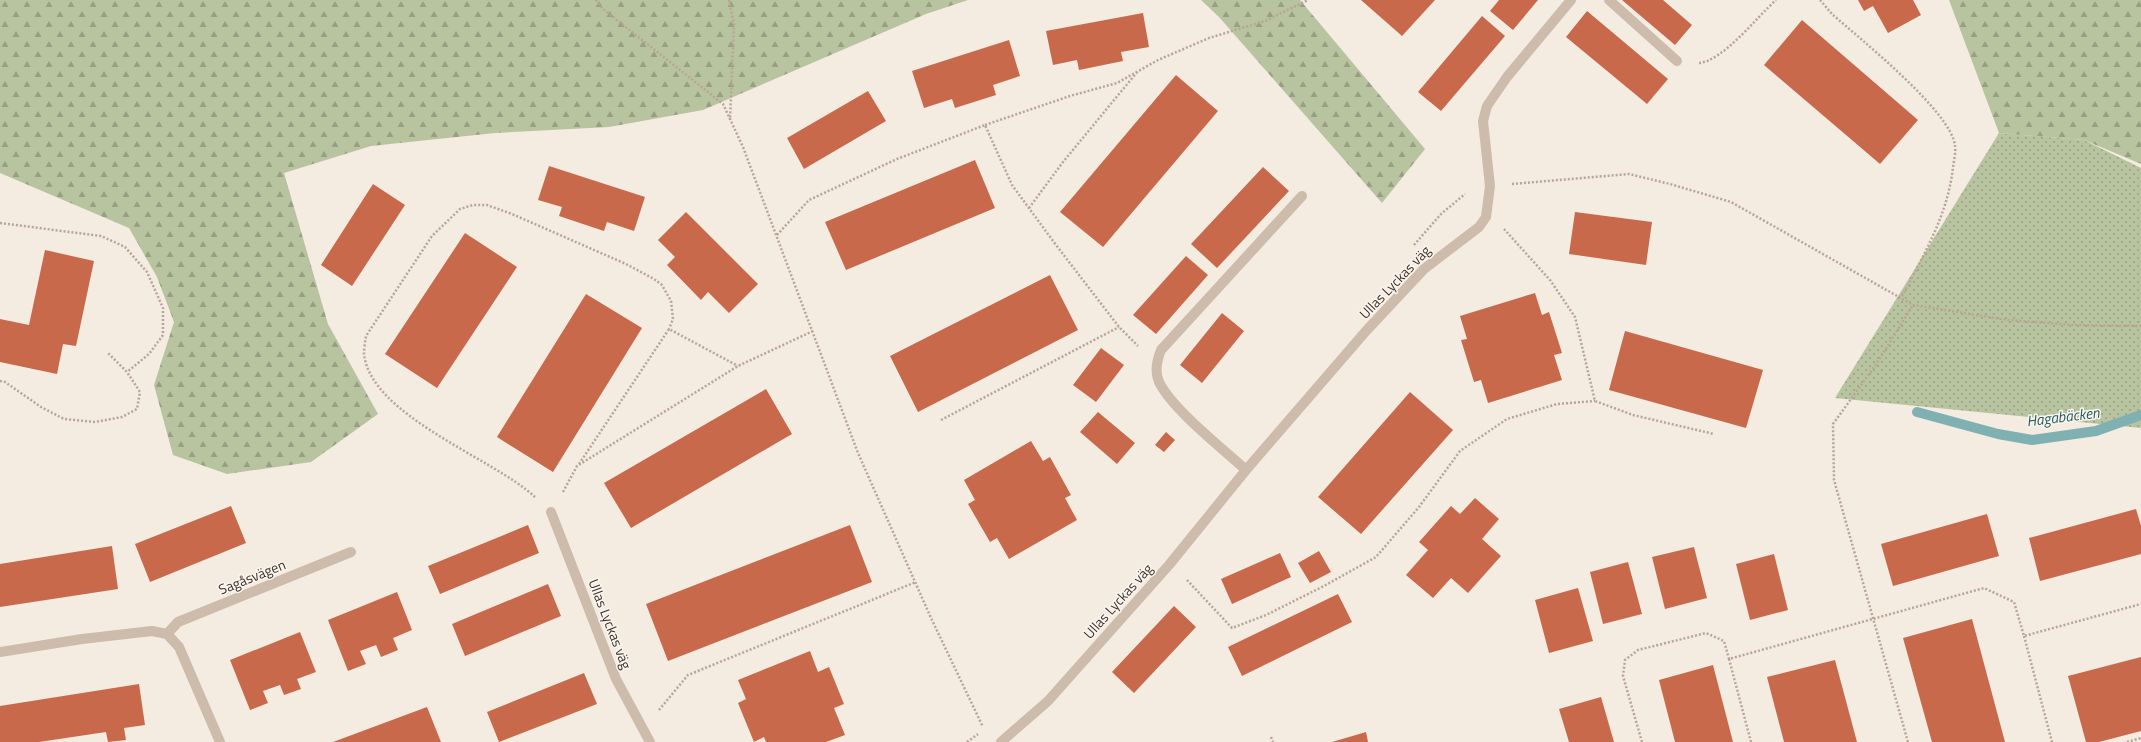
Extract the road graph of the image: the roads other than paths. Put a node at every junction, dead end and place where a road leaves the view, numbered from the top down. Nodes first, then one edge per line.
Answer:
1 (1571, 0) edge
2 (1609, 0) edge
3 (1677, 61) road end
4 (1302, 196) dead end
5 (1246, 470) junction
6 (551, 512) road end
7 (351, 552) dead end
8 (167, 634) junction
9 (0, 652) edge
10 (220, 742) edge
11 (650, 742) edge
12 (1001, 742) edge

1 - 5 street, Ullas Lyckas väg
2 - 3 street
4 - 5 street
5 - 12 street, Ullas Lyckas väg
6 - 11 street, Ullas Lyckas väg
7 - 8 street, Sagåsvägen
8 - 9 street
8 - 10 street

